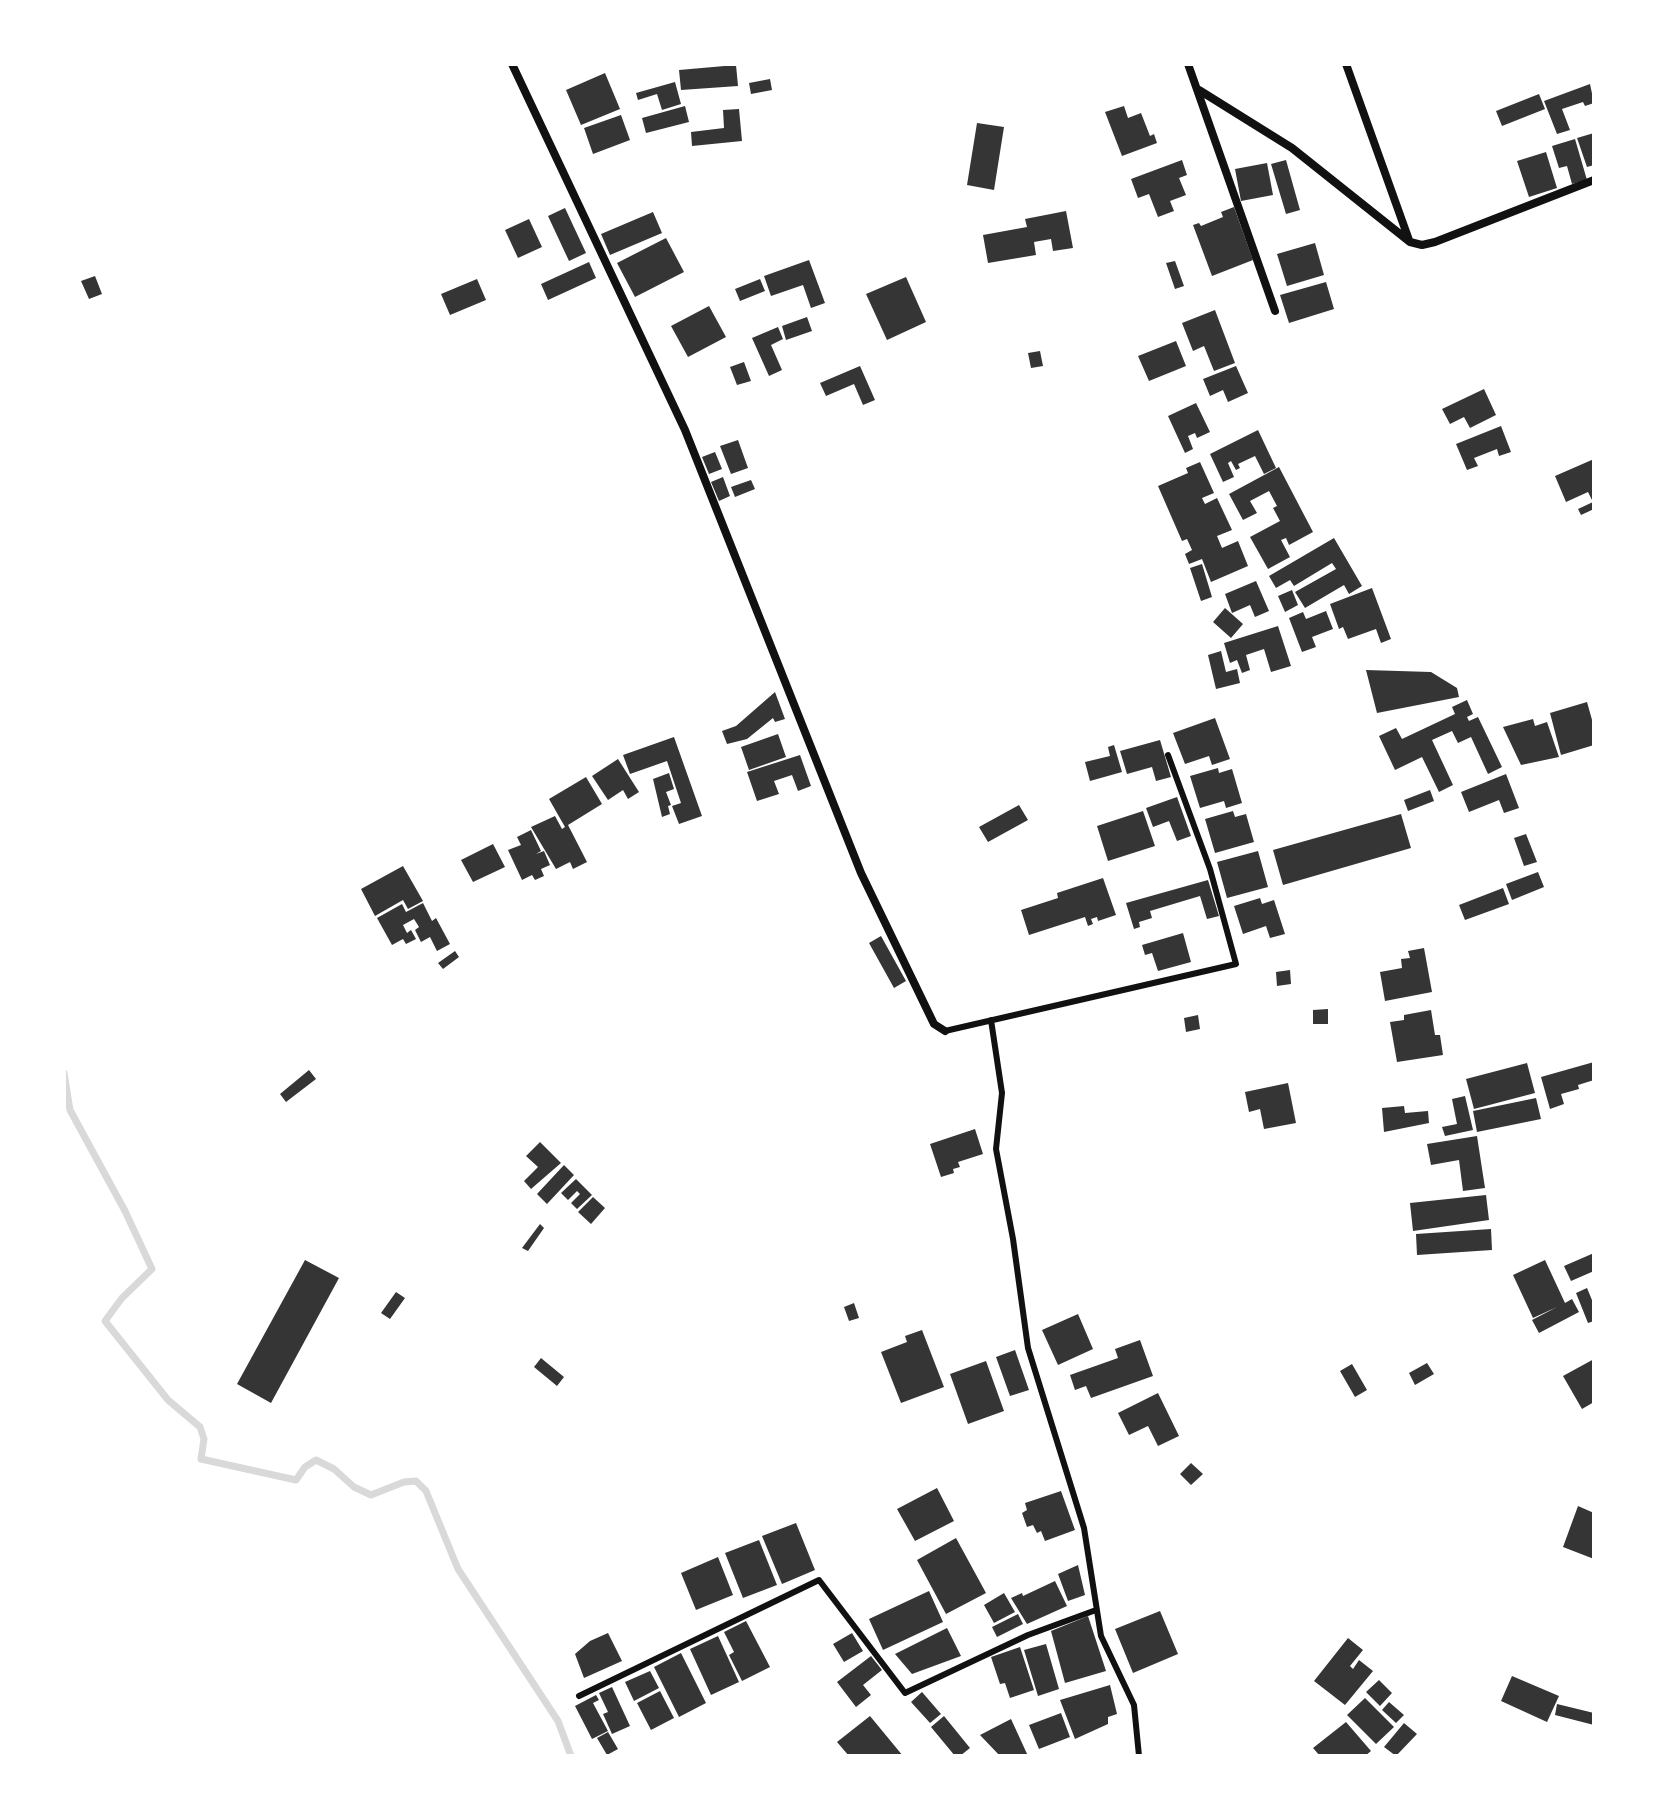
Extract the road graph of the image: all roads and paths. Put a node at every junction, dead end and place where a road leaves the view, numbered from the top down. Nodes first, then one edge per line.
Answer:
1 (512, 64) edge
2 (1188, 64) edge
3 (1346, 64) edge
4 (1199, 90) junction
5 (1594, 180) edge
6 (1410, 242) junction
7 (1275, 311) dead end
8 (1168, 755) dead end
9 (991, 1020) junction
10 (945, 1031) joint
11 (1096, 1610) junction
12 (579, 1696) dead end
13 (1139, 1756) edge

1 - 10 street
2 - 4 street
3 - 6 street
4 - 6 street
4 - 7 street
5 - 6 street
8 - 9 lane
9 - 10 lane
9 - 11 lane
11 - 12 lane
11 - 13 lane

